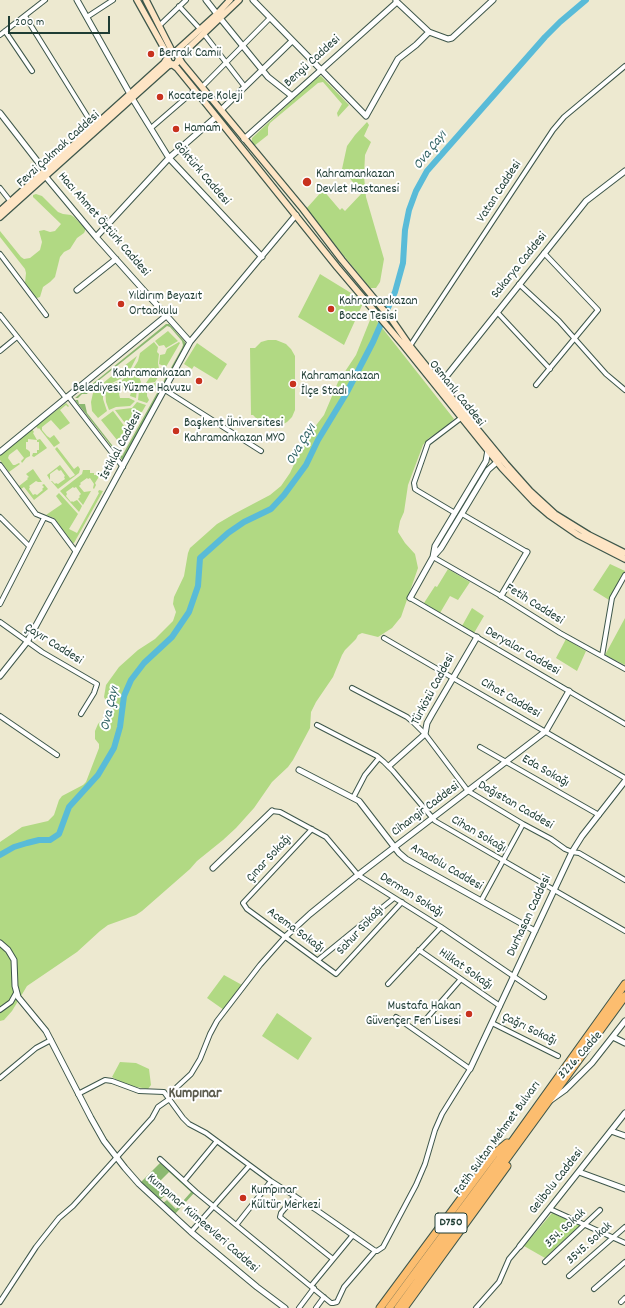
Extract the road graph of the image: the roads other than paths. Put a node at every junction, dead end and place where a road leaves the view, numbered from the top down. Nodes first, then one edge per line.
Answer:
1 (45, 0) edge
2 (77, 0) edge
3 (113, 0) edge
4 (138, 0) edge
5 (146, 0) edge
6 (186, 0) edge
7 (206, 0) edge
8 (239, 0) edge
9 (253, 0) edge
10 (493, 0) edge
11 (228, 1) edge
12 (397, 1) edge
13 (179, 6) junction
14 (25, 16) junction
15 (219, 16) junction
16 (87, 17) junction
17 (270, 18) junction
18 (159, 26) junction
19 (5, 31) junction
20 (202, 32) junction
21 (429, 32) junction
22 (0, 35) edge
23 (292, 41) junction
24 (242, 46) junction
25 (176, 55) junction
26 (168, 57) junction
27 (226, 62) junction
28 (172, 64) junction
29 (625, 66) edge
30 (262, 70) junction
31 (321, 70) junction
32 (32, 71) dead end
33 (202, 87) junction
34 (245, 87) junction
35 (194, 90) junction
36 (131, 96) junction
37 (292, 96) junction
38 (221, 110) junction
39 (0, 112) edge
40 (216, 117) junction
41 (94, 127) junction
42 (151, 128) junction
43 (244, 138) junction
44 (169, 158) junction
45 (625, 171) edge
46 (46, 174) junction
47 (0, 188) edge
48 (11, 202) junction
49 (303, 209) junction
50 (0, 212) edge
51 (296, 215) junction
52 (0, 217) edge
53 (96, 237) junction
54 (544, 253) junction
55 (0, 254) edge
56 (262, 257) junction
57 (116, 259) junction
58 (519, 284) junction
59 (77, 290) dead end
60 (497, 312) junction
61 (0, 315) edge
62 (46, 315) dead end
63 (166, 316) junction
64 (17, 337) junction
65 (574, 339) junction
66 (190, 342) junction
67 (410, 346) junction
68 (0, 351) edge
69 (550, 369) junction
70 (441, 383) junction
71 (536, 385) dead end
72 (165, 390) junction
73 (625, 390) edge
74 (67, 397) junction
75 (461, 418) junction
76 (0, 444) edge
77 (2, 450) edge
78 (488, 450) junction
79 (261, 452) dead end
80 (497, 462) junction
81 (0, 466) edge
82 (123, 467) junction
83 (455, 513) junction
84 (462, 514) junction
85 (0, 517) edge
86 (44, 518) junction
87 (29, 546) junction
88 (76, 552) junction
89 (528, 552) joint
90 (625, 553) edge
91 (433, 557) junction
92 (625, 559) edge
93 (625, 575) edge
94 (501, 596) junction
95 (410, 598) joint
96 (0, 604) edge
97 (0, 622) edge
98 (384, 638) dead end
99 (477, 638) junction
100 (27, 642) junction
101 (602, 656) junction
102 (625, 669) edge
103 (0, 676) edge
104 (452, 677) junction
105 (352, 688) dead end
106 (569, 691) junction
107 (82, 714) dead end
108 (0, 716) edge
109 (625, 724) edge
110 (317, 725) dead end
111 (546, 732) junction
112 (424, 734) junction
113 (480, 747) dead end
114 (57, 755) dead end
115 (379, 758) junction
116 (506, 762) junction
117 (388, 766) junction
118 (299, 770) dead end
119 (625, 778) edge
120 (625, 781) edge
121 (468, 791) junction
122 (353, 798) junction
123 (272, 811) joint
124 (599, 815) junction
125 (432, 819) junction
126 (523, 824) junction
127 (312, 829) junction
128 (394, 847) junction
129 (572, 852) junction
130 (502, 861) junction
131 (213, 868) dead end
132 (358, 875) junction
133 (625, 880) edge
134 (554, 891) junction
135 (394, 898) junction
136 (481, 901) junction
137 (402, 902) junction
138 (243, 903) joint
139 (441, 927) junction
140 (625, 931) edge
141 (535, 932) junction
142 (285, 937) junction
143 (0, 943) edge
144 (419, 950) junction
145 (318, 960) junction
146 (336, 974) joint
147 (514, 976) junction
148 (461, 979) junction
149 (388, 984) dead end
150 (625, 984) edge
151 (16, 993) junction
152 (625, 996) edge
153 (544, 997) dead end
154 (500, 1006) junction
155 (0, 1010) edge
156 (396, 1017) dead end
157 (427, 1018) dead end
158 (625, 1021) edge
159 (492, 1023) junction
160 (613, 1038) junction
161 (51, 1040) junction
162 (625, 1043) edge
163 (558, 1056) dead end
164 (470, 1069) junction
165 (0, 1078) edge
166 (78, 1094) junction
167 (169, 1098) junction
168 (549, 1102) junction
169 (625, 1113) edge
170 (611, 1131) junction
171 (625, 1136) edge
172 (516, 1141) junction
173 (217, 1142) junction
174 (117, 1157) junction
175 (160, 1159) dead end
176 (249, 1166) junction
177 (579, 1172) junction
178 (184, 1181) junction
179 (271, 1181) junction
180 (625, 1189) edge
181 (295, 1196) junction
182 (214, 1205) junction
183 (550, 1209) junction
184 (600, 1210) dead end
185 (237, 1224) junction
186 (584, 1224) junction
187 (625, 1227) edge
188 (191, 1232) junction
189 (353, 1235) junction
190 (613, 1237) junction
191 (625, 1244) edge
192 (520, 1246) joint
193 (375, 1251) junction
194 (333, 1259) junction
195 (545, 1262) dead end
196 (625, 1262) edge
197 (569, 1276) dead end
198 (312, 1287) junction
199 (594, 1290) dead end
200 (324, 1297) junction
201 (625, 1298) edge
202 (0, 1302) edge
203 (621, 1302) dead end
204 (285, 1308) edge
205 (299, 1308) edge
206 (316, 1308) edge
207 (380, 1308) edge
208 (388, 1308) edge
209 (398, 1308) edge
210 (404, 1308) edge
211 (476, 1308) edge

1 - 14 street
2 - 16 street, Göktürk Caddesi
3 - 16 street
4 - 26 main road
5 - 18 main road, Osmanlı Caddesi
6 - 13 street
7 - 15 street
8 - 15 main road
9 - 17 street
10 - 21 street
11 - 15 main road
12 - 21 street
12 - 31 street, Bengü Caddesi
13 - 18 street
13 - 20 street
14 - 19 street
14 - 41 street
15 - 20 main road
15 - 24 street
16 - 36 street, Göktürk Caddesi
17 - 23 street
17 - 24 street
18 - 25 main road, Osmanlı Caddesi
19 - 22 street
19 - 32 street
20 - 25 main road
20 - 27 street
21 - 31 street
23 - 30 street
23 - 31 street
24 - 27 street
24 - 30 street
25 - 26 main road
25 - 28 main road
25 - 33 main road, Osmanlı Caddesi
26 - 28 main road
26 - 36 main road, Fevzi Çakmak Caddesi
27 - 33 street
27 - 34 street
28 - 35 main road, Osmanlı Caddesi
28 - 36 main road, Fevzi Çakmak Caddesi
29 - 67 street, Vatan Caddesi
30 - 34 street
30 - 37 street
31 - 37 street, Bengü Caddesi
33 - 38 main road, Osmanlı Caddesi
34 - 38 street
35 - 40 main road, Osmanlı Caddesi
35 - 42 street
36 - 41 main road, Fevzi Çakmak Caddesi
36 - 42 street, Göktürk Caddesi
36 - 46 main road, Fevzi Çakmak Caddesi
37 - 43 street, Bengü Caddesi
38 - 43 main road, Osmanlı Caddesi
39 - 46 street, Hacı Ahmet Öztürk Caddesi
40 - 44 street
40 - 51 main road, Osmanlı Caddesi
41 - 46 main road, Fevzi Çakmak Caddesi
42 - 44 street, Göktürk Caddesi
43 - 49 main road, Osmanlı Caddesi
44 - 53 street
44 - 56 street, Göktürk Caddesi
45 - 54 street, Sakarya Caddesi
46 - 48 main road, Fevzi Çakmak Caddesi
46 - 52 main road, Fevzi Çakmak Caddesi
46 - 53 street, Hacı Ahmet Öztürk Caddesi
47 - 48 street
48 - 50 main road, Fevzi Çakmak Caddesi
49 - 51 main road
49 - 67 main road, Osmanlı Caddesi
51 - 56 street, İstiklal Caddesi
51 - 75 main road, Osmanlı Caddesi
53 - 57 street, Hacı Ahmet Öztürk Caddesi
54 - 58 street, Sakarya Caddesi
54 - 65 street
55 - 62 street
56 - 66 street, İstiklal Caddesi
57 - 59 street
57 - 63 street, Hacı Ahmet Öztürk Caddesi
58 - 60 street, Sakarya Caddesi
58 - 65 street
60 - 69 street
60 - 70 street, Sakarya Caddesi
61 - 64 street
63 - 66 street, Hacı Ahmet Öztürk Caddesi
63 - 74 street
64 - 68 street
64 - 74 street
65 - 69 street
65 - 73 street
66 - 72 street, İstiklal Caddesi
67 - 70 main road, Osmanlı Caddesi
69 - 71 street
70 - 90 main road, Osmanlı Caddesi
72 - 79 street
72 - 82 street, İstiklal Caddesi
74 - 77 street
74 - 82 street
75 - 78 main road, Osmanlı Caddesi
75 - 83 street
76 - 77 street
78 - 80 main road, Osmanlı Caddesi
78 - 83 street
80 - 84 street
80 - 92 main road, Osmanlı Caddesi
81 - 86 street
82 - 88 street, İstiklal Caddesi
83 - 91 street
84 - 89 street
84 - 91 street
85 - 87 street
86 - 87 street
86 - 88 street
87 - 96 street
88 - 100 street, İstiklal Caddesi
89 - 94 street
91 - 94 street, Fetih Caddesi
91 - 95 street
93 - 101 street
94 - 101 street, Fetih Caddesi
95 - 99 street, Deryalar Caddesi
97 - 100 street, Çayır Caddesi
98 - 104 street, Cihat Caddesi
99 - 104 street, Türközü Caddesi
99 - 106 street, Deryalar Caddesi
100 - 103 street, İstiklal Caddesi
100 - 107 street, Çayır Caddesi
101 - 102 street, Fetih Caddesi
104 - 111 street, Cihat Caddesi
104 - 112 street, Türközü Caddesi
105 - 112 street, Dağıstan Caddesi
106 - 109 street, Deryalar Caddesi
106 - 111 street, Cihangir Caddesi
108 - 114 street
110 - 115 street, Cihan Sokağı
111 - 116 street, Cihangir Caddesi
111 - 119 street, Cihat Caddesi
112 - 117 street, Türközü Caddesi
112 - 121 street, Dağıstan Caddesi
113 - 116 street, Eda Sokağı
115 - 117 street, Cihan Sokağı
115 - 122 street
116 - 121 street, Cihangir Caddesi
116 - 124 street, Eda Sokağı
117 - 125 street, Cihan Sokağı
118 - 122 street, Anadolu Caddesi
120 - 124 street, Durhasan Caddesi
121 - 125 street, Cihangir Caddesi
121 - 126 street, Dağıstan Caddesi
122 - 128 street, Anadolu Caddesi
123 - 127 street, Derman Sokağı
123 - 131 street
124 - 129 street, Durhasan Caddesi
125 - 128 street, Cihangir Caddesi
125 - 130 street, Cihan Sokağı
126 - 129 street, Dağıstan Caddesi
126 - 130 street
127 - 132 street, Derman Sokağı
127 - 138 street, Çınar Sokağı
128 - 132 street, Cihangir Caddesi
128 - 136 street, Anadolu Caddesi
129 - 133 street, Dağıstan Caddesi
129 - 134 street, Durhasan Caddesi
130 - 134 street, Cihan Sokağı
130 - 136 street
132 - 135 street, Derman Sokağı
132 - 142 street, Cihangir Caddesi
134 - 140 street, Cihan Sokağı
134 - 141 street, Durhasan Caddesi
135 - 137 street, Derman Sokağı
135 - 145 street
136 - 141 street, Anadolu Caddesi
137 - 139 street, Derman Sokağı
137 - 146 street, Sahur Sokağı
138 - 142 street, Acema Sokağı
139 - 144 street
139 - 147 street, Derman Sokağı
141 - 147 street, Durhasan Caddesi
142 - 145 street, Acema Sokağı
142 - 167 street
143 - 151 street
144 - 148 street, Hilkat Sokağı
144 - 149 street
145 - 146 street, Acema Sokağı
147 - 153 street, Derman Sokağı
147 - 154 street, Durhasan Caddesi
148 - 154 street, Hilkat Sokağı
148 - 157 street
150 - 172 highway, Fatih Sultan Mehmet Bulvarı / D750
151 - 155 street
151 - 161 street, Kumpınar Kümeevleri Caddesi
152 - 168 highway, Fatih Sultan Mehmet Bulvarı / D750
154 - 159 street, Durhasan Caddesi
156 - 164 street
158 - 160 street, 3226. Cadde
159 - 163 street, Çağrı Sokağı
159 - 164 street, Durhasan Caddesi
160 - 162 street
160 - 168 street, 3226. Cadde
161 - 165 street
161 - 166 street, Kumpınar Kümeevleri Caddesi
164 - 193 street
166 - 167 street
166 - 174 street, Kumpınar Kümeevleri Caddesi
167 - 173 street
167 - 174 street
168 - 172 highway, Fatih Sultan Mehmet Bulvarı / D750
169 - 170 street, Gelibolu Caddesi
170 - 171 street
170 - 177 street, Gelibolu Caddesi
172 - 207 highway
172 - 208 highway, Fatih Sultan Mehmet Bulvarı / D750
172 - 209 highway, Fatih Sultan Mehmet Bulvarı / D750
172 - 210 highway
173 - 176 street
173 - 178 street
174 - 188 street, Kumpınar Kümeevleri Caddesi
174 - 202 street
175 - 178 street
176 - 179 street
176 - 182 street
177 - 180 street
177 - 183 street, Gelibolu Caddesi
178 - 182 street
179 - 181 street
179 - 185 street
181 - 189 street
181 - 194 street
182 - 185 street
182 - 188 street
183 - 186 street
183 - 192 street, Gelibolu Caddesi
184 - 186 street, 354. Sokak
185 - 198 street
186 - 190 street
186 - 195 street, 354. Sokak
187 - 190 street, 3545. Sokak
188 - 204 street, Kumpınar Kümeevleri Caddesi
189 - 193 street
189 - 194 street
190 - 191 street
190 - 197 street, 3545. Sokak
192 - 211 street
193 - 200 street
194 - 198 street
196 - 199 street
198 - 200 street
198 - 205 street
200 - 206 street
201 - 203 street

